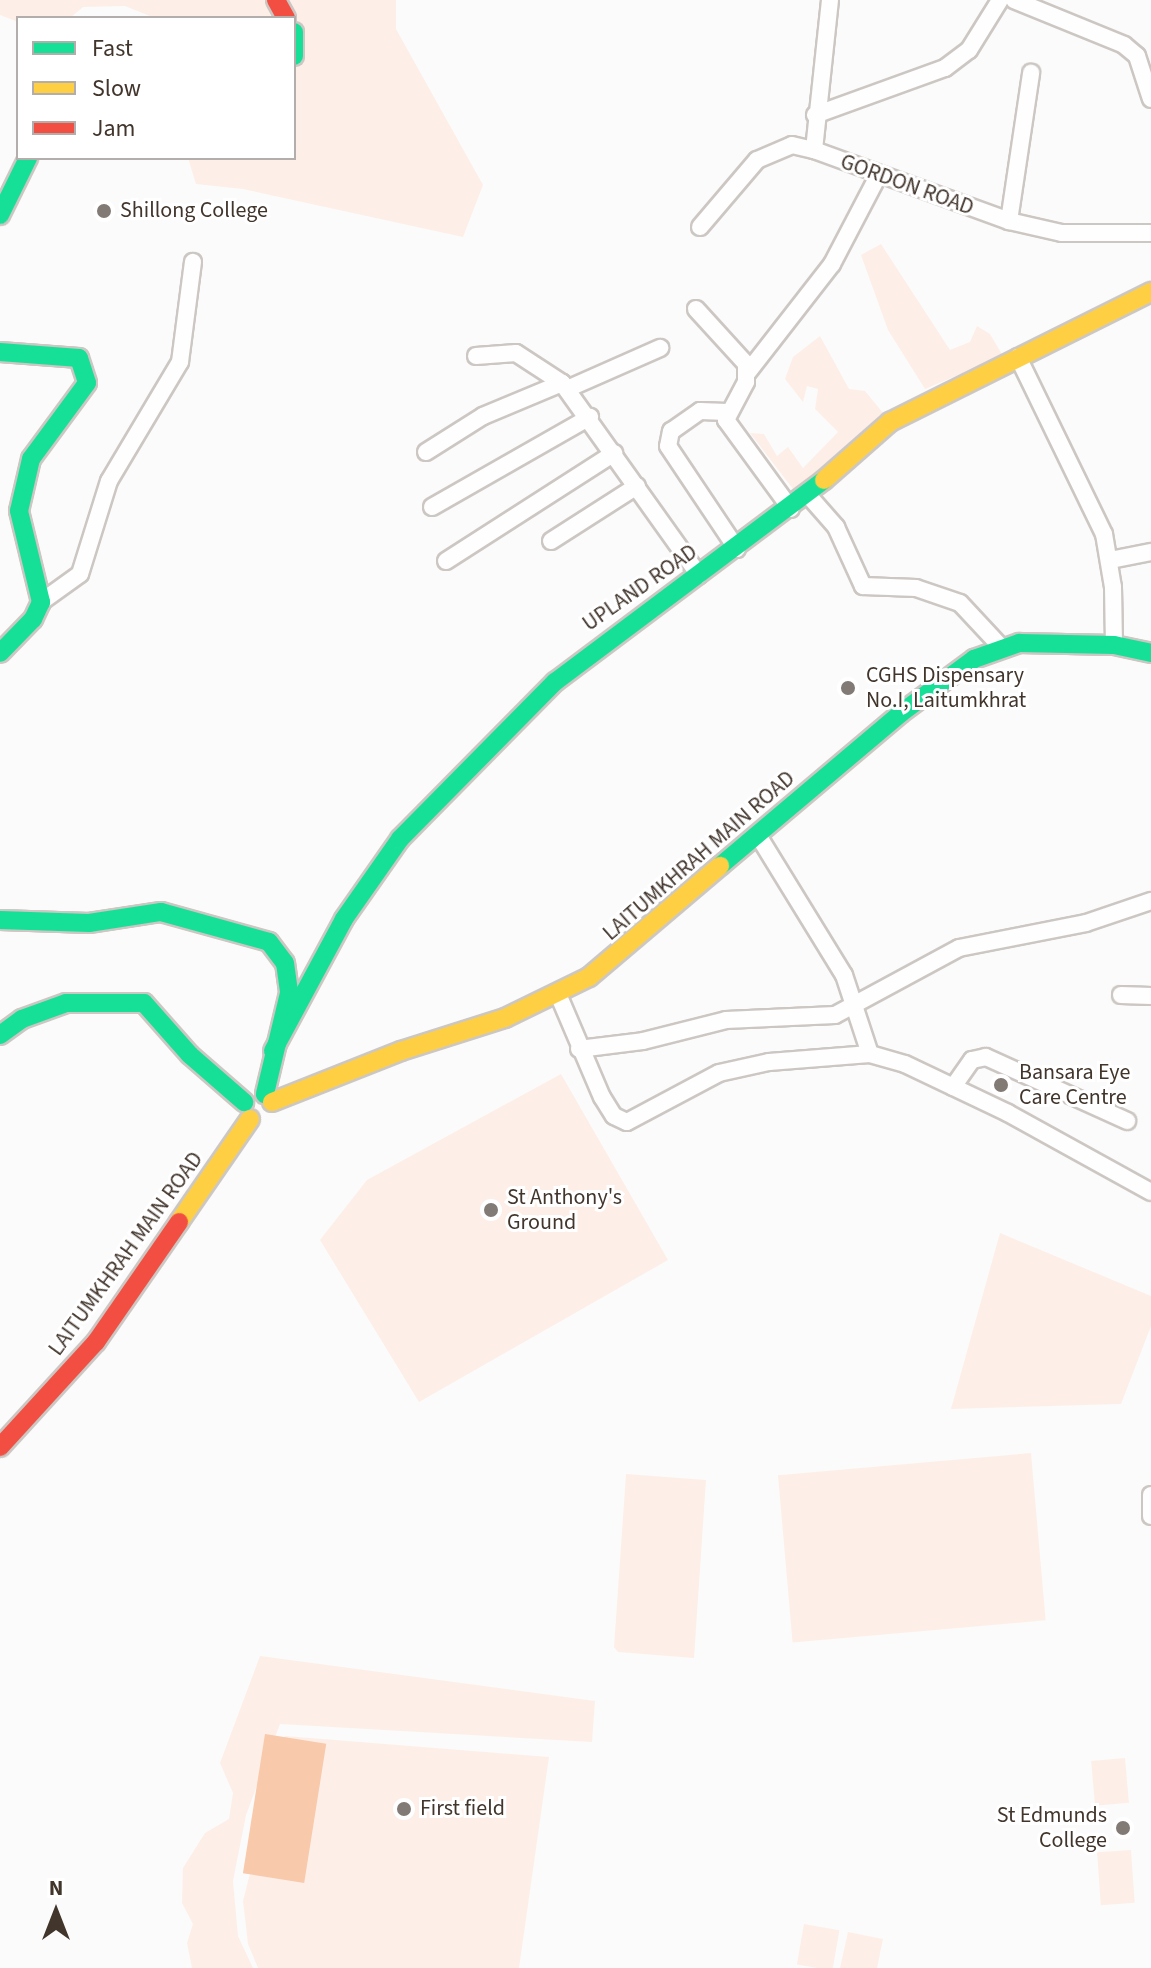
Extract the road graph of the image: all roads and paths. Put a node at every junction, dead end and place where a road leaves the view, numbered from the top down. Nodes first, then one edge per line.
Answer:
1 (830, 0) edge
2 (1000, 0) edge
3 (1014, 0) edge
4 (1031, 73) dead end
5 (1151, 99) edge
6 (815, 115) junction
7 (814, 150) junction
8 (16, 155) edge
9 (27, 160) edge
10 (878, 176) junction
11 (0, 178) edge
12 (0, 215) edge
13 (1009, 221) junction
14 (700, 227) dead end
15 (1151, 233) edge
16 (193, 262) dead end
17 (1151, 292) edge
18 (696, 309) dead end
19 (660, 348) dead end
20 (0, 352) edge
21 (476, 356) dead end
22 (1018, 357) junction
23 (748, 372) junction
24 (564, 386) junction
25 (727, 412) junction
26 (590, 417) junction
27 (426, 452) dead end
28 (614, 453) junction
29 (637, 486) junction
30 (808, 495) junction
31 (432, 507) dead end
32 (791, 509) junction
33 (551, 541) dead end
34 (737, 549) junction
35 (1151, 552) edge
36 (1110, 560) junction
37 (446, 561) dead end
38 (699, 575) junction
39 (41, 602) junction
40 (1114, 645) junction
41 (1001, 647) junction
42 (0, 653) edge
43 (1146, 654) edge
44 (759, 837) junction
45 (1151, 901) edge
46 (0, 920) edge
47 (558, 994) junction
48 (1121, 995) dead end
49 (1151, 996) edge
50 (858, 1006) junction
51 (22, 1019) junction
52 (0, 1023) edge
53 (0, 1035) edge
54 (579, 1049) junction
55 (273, 1051) junction
56 (870, 1054) junction
57 (953, 1087) junction
58 (268, 1098) junction
59 (247, 1110) junction
60 (1127, 1121) dead end
61 (1151, 1192) edge
62 (0, 1447) edge
63 (1151, 1495) edge
64 (1151, 1516) edge

1 - 6 street, GORDON ROAD
2 - 6 street
3 - 5 street
4 - 13 street
6 - 7 street, GORDON ROAD
7 - 10 street, GORDON ROAD
7 - 14 street
8 - 11 street
9 - 12 street
10 - 13 street, GORDON ROAD
10 - 23 street
13 - 15 street, GORDON ROAD
16 - 39 street
17 - 22 street, UPLAND ROAD
18 - 23 street
19 - 24 street
20 - 39 street
21 - 24 street
22 - 30 street, UPLAND ROAD
22 - 36 street
23 - 25 street
24 - 26 street
24 - 27 street
25 - 32 street
25 - 34 street
26 - 28 street
26 - 31 street
28 - 29 street
28 - 37 street
29 - 33 street
29 - 38 street
30 - 32 street, UPLAND ROAD
30 - 41 street
32 - 34 street, UPLAND ROAD
34 - 38 street, UPLAND ROAD
35 - 36 street
36 - 40 street
38 - 55 street, UPLAND ROAD
39 - 42 street
40 - 41 street, LAITUMKHRAH MAIN ROAD
40 - 43 street, LAITUMKHRAH MAIN ROAD
41 - 44 street, LAITUMKHRAH MAIN ROAD
44 - 47 street, LAITUMKHRAH MAIN ROAD
44 - 50 street
45 - 50 street
46 - 55 street
47 - 54 street
47 - 58 street, LAITUMKHRAH MAIN ROAD
48 - 49 street
50 - 54 street
50 - 56 street
51 - 52 street
51 - 53 street
51 - 59 street
54 - 56 street
55 - 58 street
56 - 57 street
57 - 60 street
57 - 61 street
58 - 59 street, LAITUMKHRAH MAIN ROAD
59 - 62 street, LAITUMKHRAH MAIN ROAD
63 - 64 street

